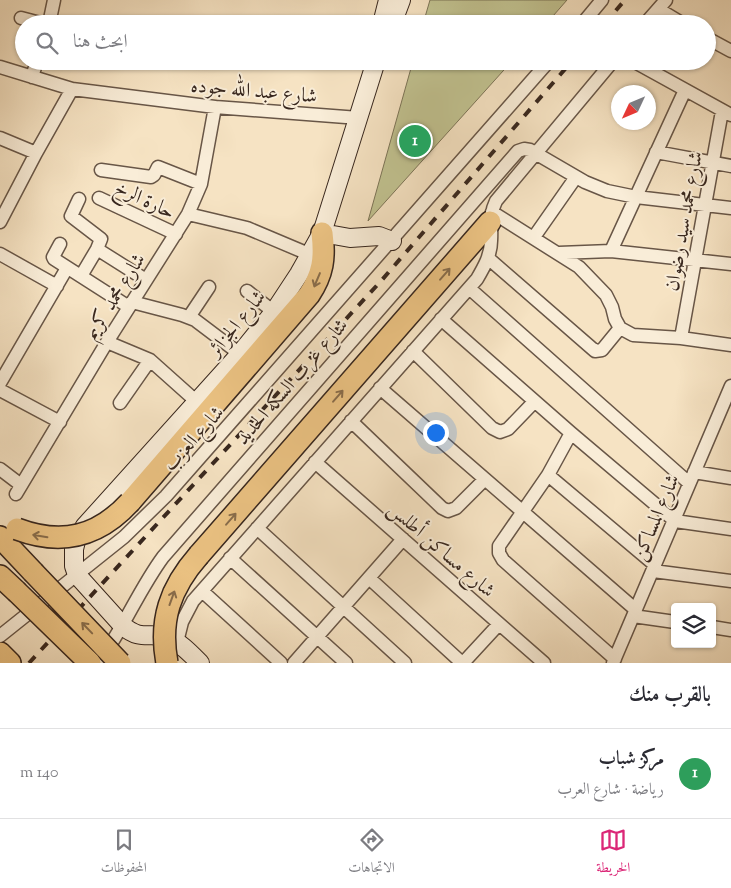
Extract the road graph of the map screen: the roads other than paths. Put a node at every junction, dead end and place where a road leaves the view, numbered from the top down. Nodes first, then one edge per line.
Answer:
1 (54, 0) edge
2 (388, 0) edge
3 (402, 0) edge
4 (602, 0) edge
5 (662, 5) edge
6 (51, 15) edge
7 (384, 15) edge
8 (396, 15) edge
9 (590, 15) edge
10 (653, 15) edge
11 (673, 15) edge
12 (716, 43) edge
13 (731, 51) edge
14 (0, 67) edge
15 (34, 70) edge
16 (373, 70) edge
17 (541, 70) edge
18 (605, 70) edge
19 (650, 70) edge
20 (32, 77) junction
21 (72, 89) junction
22 (685, 90) junction
23 (216, 107) junction
24 (727, 113) edge
25 (359, 118) junction
26 (0, 138) edge
27 (656, 152) junction
28 (36, 153) junction
29 (535, 153) junction
30 (712, 163) junction
31 (731, 166) edge
32 (101, 170) dead end
33 (576, 177) junction
34 (201, 184) junction
35 (636, 197) junction
36 (99, 198) dead end
37 (79, 199) dead end
38 (704, 205) junction
39 (731, 208) edge
40 (188, 214) junction
41 (491, 217) junction
42 (0, 222) edge
43 (322, 233) junction
44 (176, 234) junction
45 (534, 238) junction
46 (392, 241) junction
47 (60, 244) dead end
48 (97, 249) junction
49 (611, 251) junction
50 (559, 253) junction
51 (0, 254) edge
52 (311, 255) junction
53 (488, 258) junction
54 (695, 260) junction
55 (731, 264) edge
56 (67, 268) junction
57 (81, 276) junction
58 (146, 280) junction
59 (57, 286) junction
60 (209, 286) dead end
61 (469, 288) junction
62 (247, 291) dead end
63 (130, 304) junction
64 (274, 312) junction
65 (189, 317) junction
66 (441, 319) junction
67 (620, 328) junction
68 (681, 338) junction
69 (107, 342) junction
70 (731, 345) edge
71 (413, 351) junction
72 (240, 354) junction
73 (150, 360) junction
74 (0, 383) edge
75 (380, 388) junction
76 (730, 389) edge
77 (0, 390) edge
78 (197, 402) junction
79 (534, 402) junction
80 (120, 403) dead end
81 (351, 421) junction
82 (60, 422) junction
83 (571, 433) junction
84 (315, 462) junction
85 (0, 469) edge
86 (548, 475) junction
87 (692, 477) junction
88 (731, 478) edge
89 (485, 479) junction
90 (522, 512) junction
91 (674, 521) junction
92 (257, 528) junction
93 (6, 529) edge
94 (731, 529) edge
95 (403, 539) junction
96 (230, 558) junction
97 (654, 568) junction
98 (77, 575) junction
99 (0, 576) edge
100 (368, 578) junction
101 (731, 581) edge
102 (202, 591) junction
103 (343, 607) junction
104 (634, 613) junction
105 (671, 621) edge
106 (499, 624) junction
107 (123, 626) junction
108 (716, 628) edge
109 (731, 630) edge
110 (0, 636) edge
111 (317, 637) junction
112 (177, 642) junction
113 (0, 653) edge
114 (614, 661) edge
115 (10, 663) edge
116 (90, 663) edge
117 (98, 663) edge
118 (120, 663) edge
119 (167, 663) edge
120 (200, 663) edge
121 (281, 663) edge
122 (294, 663) edge
123 (346, 663) edge
124 (405, 663) edge
125 (463, 663) edge
126 (544, 663) edge

1 - 6 street
2 - 7 street
3 - 8 street
4 - 9 street
5 - 10 street
5 - 11 street
12 - 13 street
14 - 20 street, شارع عبد الله جوده
15 - 20 street
16 - 25 street, شارع الجزائر
17 - 46 street, شارع العزب
18 - 29 street
19 - 22 street
20 - 21 street, شارع عبد الله جوده
21 - 23 street, شارع عبد الله جوده
21 - 28 street
22 - 24 street
22 - 27 street
23 - 25 street, شارع عبد الله جوده
23 - 34 street, شارع محمد كريم
24 - 30 street, شارع محمد سيد رضوان
25 - 43 street, شارع الجزائر
26 - 28 street
27 - 30 street
27 - 35 street
28 - 42 street
29 - 33 street
29 - 41 street
29 - 107 street, شارع غرب السكه الحديد
30 - 31 street
30 - 38 street, شارع محمد سيد رضوان
32 - 34 street
33 - 35 street
33 - 45 street
34 - 40 street, شارع محمد كريم
35 - 38 street
35 - 49 street
36 - 44 street, حارة الرخ
37 - 48 street
38 - 39 street
38 - 54 street, شارع محمد سيد رضوان
40 - 44 street, شارع محمد كريم
40 - 52 street
41 - 45 street
41 - 53 street
119 -> 41 highway, bridge
43 - 46 street
43 - 52 street, شارع الجزائر
43 -> 93 highway, bridge
44 - 58 street, شارع محمد كريم
45 - 50 street
46 - 98 street, شارع العزب
47 - 56 street
48 - 57 street
48 - 58 street
49 - 50 street
49 - 54 street
50 - 67 street
51 - 59 street
52 - 64 street, شارع الجزائر
53 - 61 street
53 - 67 street
54 - 55 street
54 - 68 street, شارع محمد سيد رضوان
56 - 57 street
56 - 59 street
57 - 63 street
58 - 63 street, شارع محمد كريم
59 - 74 street
60 - 65 street
61 - 66 street
61 - 87 street
62 - 64 street
63 - 65 street
63 - 69 street, شارع محمد كريم
64 - 72 street, شارع الجزائر
65 - 72 street
66 - 71 street
66 - 79 street
67 - 68 street
68 - 70 street
69 - 73 street
69 - 82 street, شارع محمد كريم
71 - 75 street
71 - 79 street
72 - 78 street, شارع الجزائر
73 - 78 street
73 - 80 street
75 - 81 street
75 - 89 street
76 - 87 street, شارع المساكن
77 - 82 street
78 - 98 street, شارع الجزائر
79 - 83 street
81 - 84 street
81 - 89 street
82 - 85 street, شارع محمد كريم
83 - 86 street
83 - 91 street
84 - 92 street
84 - 95 street, شارع مساكن أطلس
86 - 90 street
86 - 97 street
87 - 88 street
87 - 91 street, شارع المساكن
89 - 90 street
90 - 104 street
90 - 114 street
91 - 94 street
91 - 97 street, شارع المساكن
92 - 96 street
92 - 103 street
118 -> 93 highway, bridge
95 - 100 street
95 - 106 street, شارع مساكن أطلس
96 - 102 street
96 - 111 street
97 - 101 street
97 - 104 street, شارع المساكن
98 - 107 street
98 - 110 street, شارع العزب
99 - 116 highway, bridge
100 - 103 street
100 - 125 street
102 - 112 street
102 - 121 street
103 - 111 street
103 - 124 street
104 - 105 street
104 - 114 street, شارع المساكن
106 - 125 street
106 - 126 street, شارع مساكن أطلس
107 - 112 street
107 - 117 street, شارع غرب السكه الحديد
108 - 109 street
111 - 122 street
111 - 123 street
112 - 120 street
113 - 115 highway

